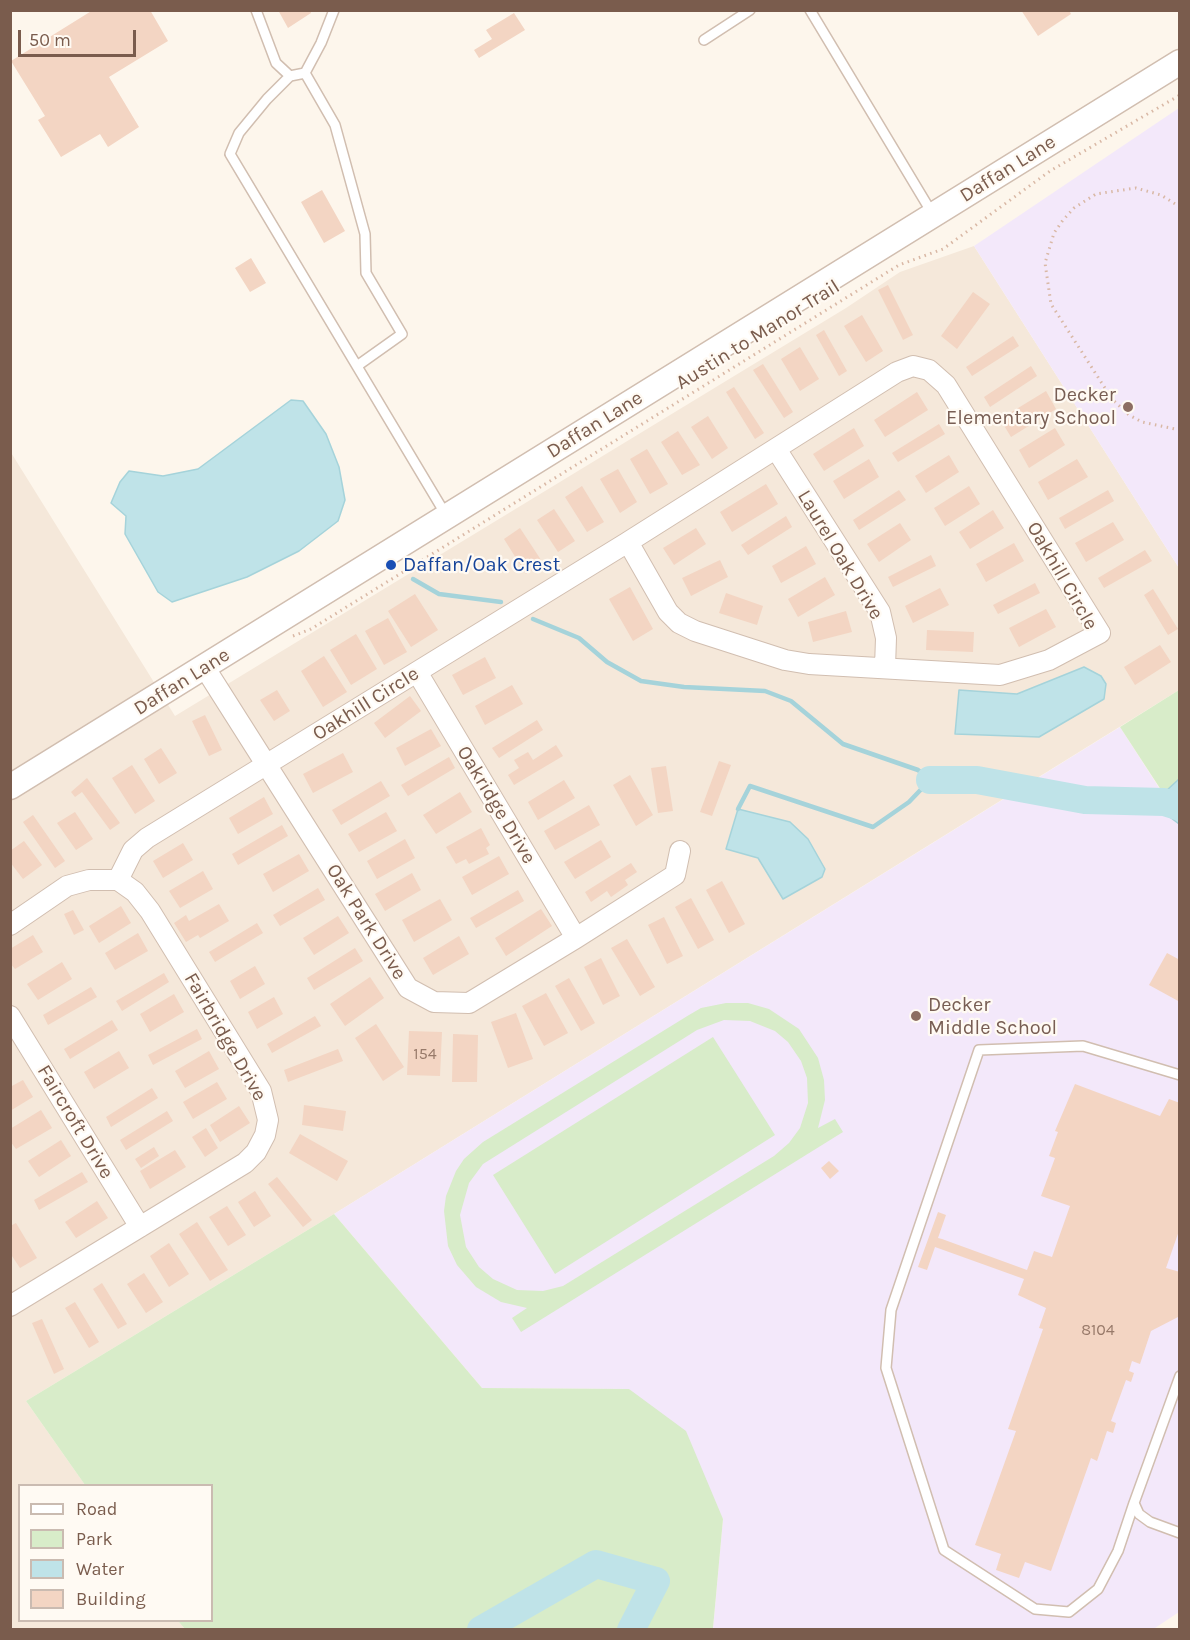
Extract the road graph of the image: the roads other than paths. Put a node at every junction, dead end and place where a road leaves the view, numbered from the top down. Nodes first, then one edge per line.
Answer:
1 (256, 10) edge
2 (334, 10) edge
3 (750, 10) edge
4 (810, 10) edge
5 (704, 40) dead end
6 (1179, 62) edge
7 (304, 73) junction
8 (290, 76) junction
9 (933, 215) junction
10 (357, 366) junction
11 (776, 448) junction
12 (448, 517) junction
13 (628, 542) junction
14 (885, 667) junction
15 (205, 668) junction
16 (417, 672) junction
17 (267, 765) junction
18 (10, 787) edge
19 (680, 851) dead end
20 (118, 880) junction
21 (10, 925) edge
22 (576, 938) junction
23 (10, 1016) edge
24 (1179, 1075) edge
25 (140, 1227) junction
26 (10, 1306) edge
27 (1179, 1376) edge
28 (1134, 1503) junction
29 (1179, 1533) edge

1 - 8 lane
2 - 7 lane
3 - 5 lane
4 - 9 lane
6 - 9 street, Daffan Lane
7 - 8 lane
7 - 10 lane
8 - 10 lane
9 - 12 street, Daffan Lane
10 - 12 lane
11 - 13 street, Oakhill Circle
11 - 14 street, Laurel Oak Drive
11 - 14 street, Oakhill Circle
12 - 15 street, Daffan Lane
13 - 14 street, Oakhill Circle
13 - 16 street, Oakhill Circle
15 - 17 street, Oak Park Drive
15 - 18 street, Daffan Lane
16 - 17 street, Oakhill Circle
16 - 22 street, Oakridge Drive
17 - 20 street, Oakhill Circle
17 - 22 street, Oak Park Drive
19 - 22 street, Oak Park Drive
20 - 21 street
20 - 25 street, Fairbridge Drive
23 - 25 street, Faircroft Drive
24 - 28 lane
25 - 26 street, Fairbridge Drive
27 - 28 lane
28 - 29 lane

